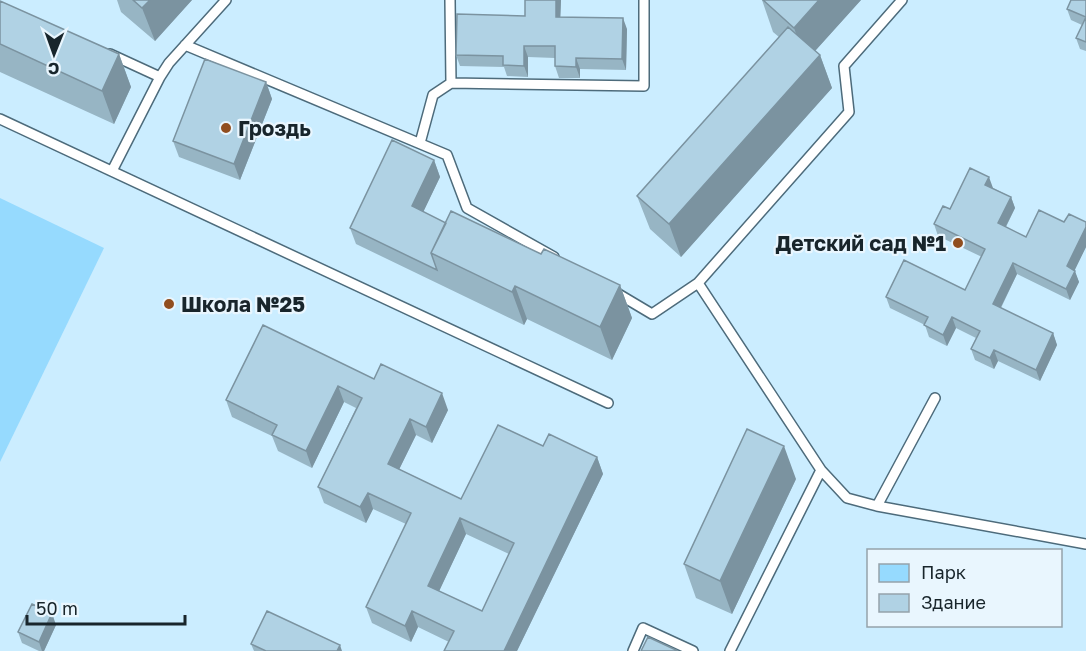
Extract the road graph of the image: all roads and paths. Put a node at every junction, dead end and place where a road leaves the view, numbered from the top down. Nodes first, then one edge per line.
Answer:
1 (226, 0) edge
2 (450, 0) edge
3 (644, 0) edge
4 (902, 0) edge
5 (185, 45) junction
6 (96, 48) edge
7 (160, 77) junction
8 (451, 83) junction
9 (0, 119) edge
10 (420, 143) junction
11 (112, 171) junction
12 (560, 261) edge
13 (698, 283) junction
14 (611, 290) edge
15 (935, 398) dead end
16 (608, 403) dead end
17 (820, 470) junction
18 (877, 506) junction
19 (1086, 544) edge
20 (633, 651) edge
21 (693, 651) edge
22 (730, 651) edge

1 - 5 lane
2 - 8 lane
3 - 8 lane
4 - 13 lane
5 - 7 lane
5 - 10 lane
6 - 7 lane
7 - 11 lane
8 - 10 lane
9 - 11 lane
10 - 12 lane
11 - 16 lane
13 - 14 lane
13 - 17 lane
15 - 18 lane
17 - 18 lane
17 - 22 lane
18 - 19 lane
20 - 21 lane

